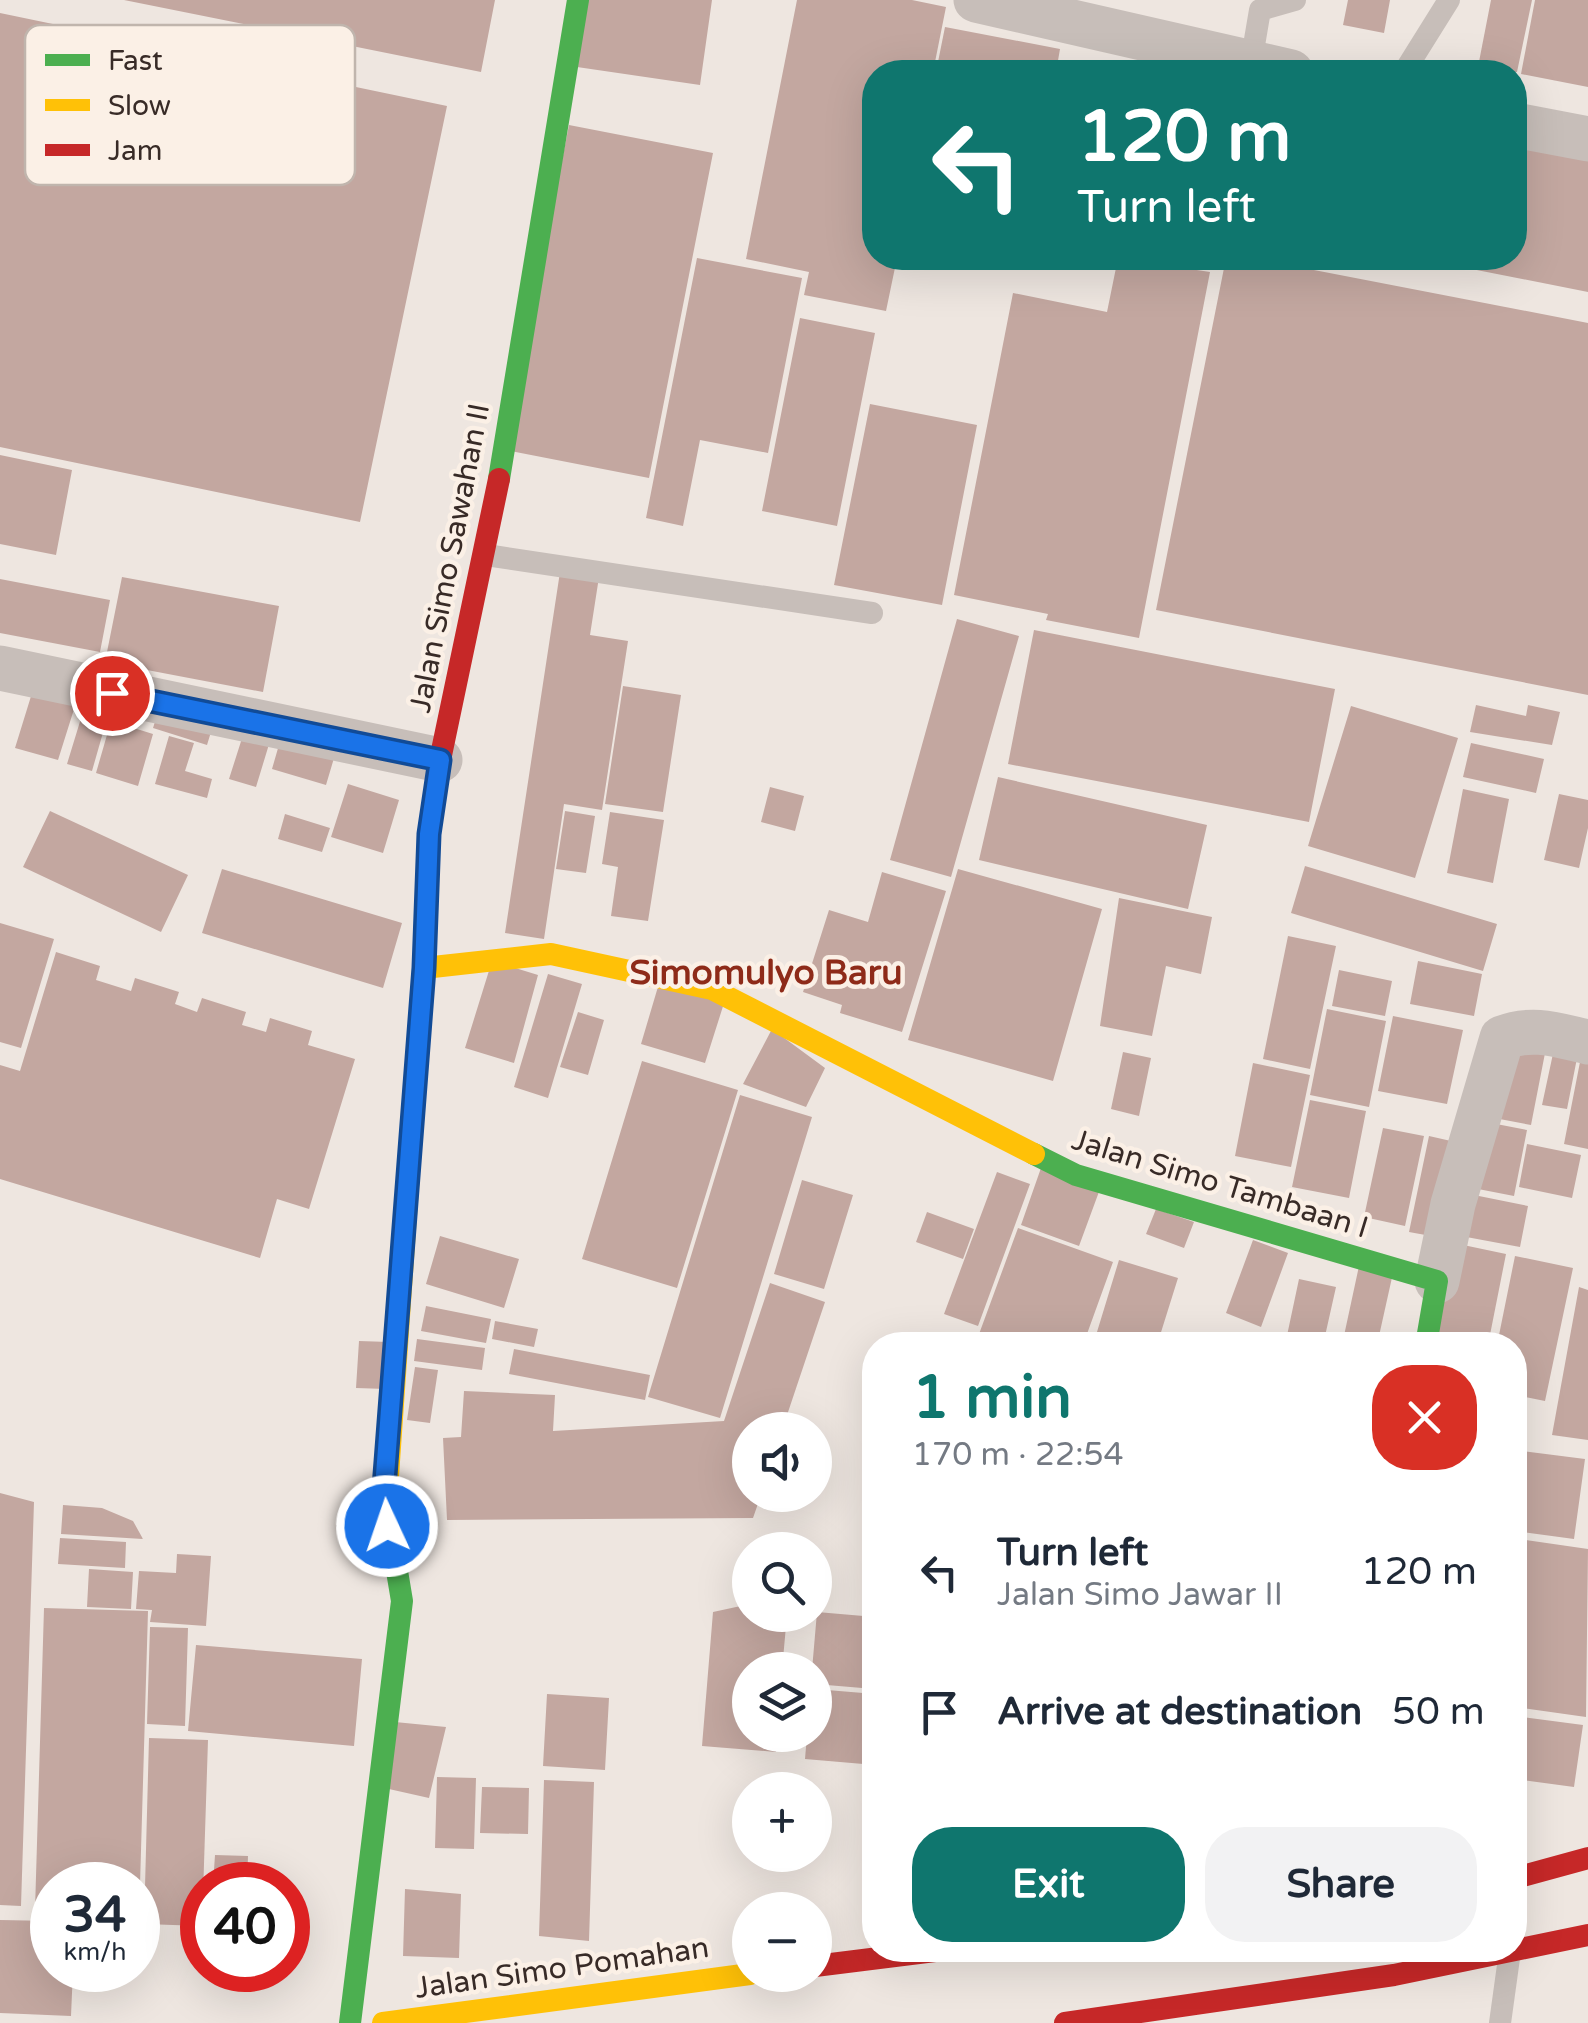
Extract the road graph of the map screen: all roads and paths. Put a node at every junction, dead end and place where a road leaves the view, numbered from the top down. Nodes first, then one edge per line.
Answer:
1 (578, 0) edge
2 (976, 0) edge
3 (1295, 0) edge
4 (1450, 0) edge
5 (1236, 60) edge
6 (1269, 60) edge
7 (1412, 60) edge
8 (1527, 127) edge
9 (1588, 139) edge
10 (486, 556) junction
11 (872, 612) dead end
12 (0, 668) edge
13 (440, 760) junction
14 (424, 968) junction
15 (1588, 1042) edge
16 (1437, 1280) junction
17 (1428, 1332) edge
18 (1588, 1858) edge
19 (1527, 1875) edge
20 (1588, 1935) edge
21 (1527, 1953) edge
22 (862, 1960) edge
23 (1479, 1962) edge
24 (1508, 1962) edge
25 (832, 1964) edge
26 (732, 1976) edge
27 (350, 2023) edge
28 (382, 2023) edge
29 (1065, 2023) edge
30 (1500, 2023) edge

1 - 10 street, Jalan Simo Sawahan II
2 - 5 street
3 - 6 lane
4 - 7 lane
8 - 9 street
10 - 11 lane
10 - 13 street, Jalan Simo Sawahan II
12 - 13 street
13 - 14 street, Jalan Simo Sawahan II
14 - 16 street, Jalan Simo Tambaan I
14 - 27 street, Jalan Simo Sawahan II
15 - 16 street
16 - 17 street
18 - 19 street
20 - 21 street
22 - 25 street
23 - 29 street
24 - 30 lane
26 - 28 street, Jalan Simo Pomahan

